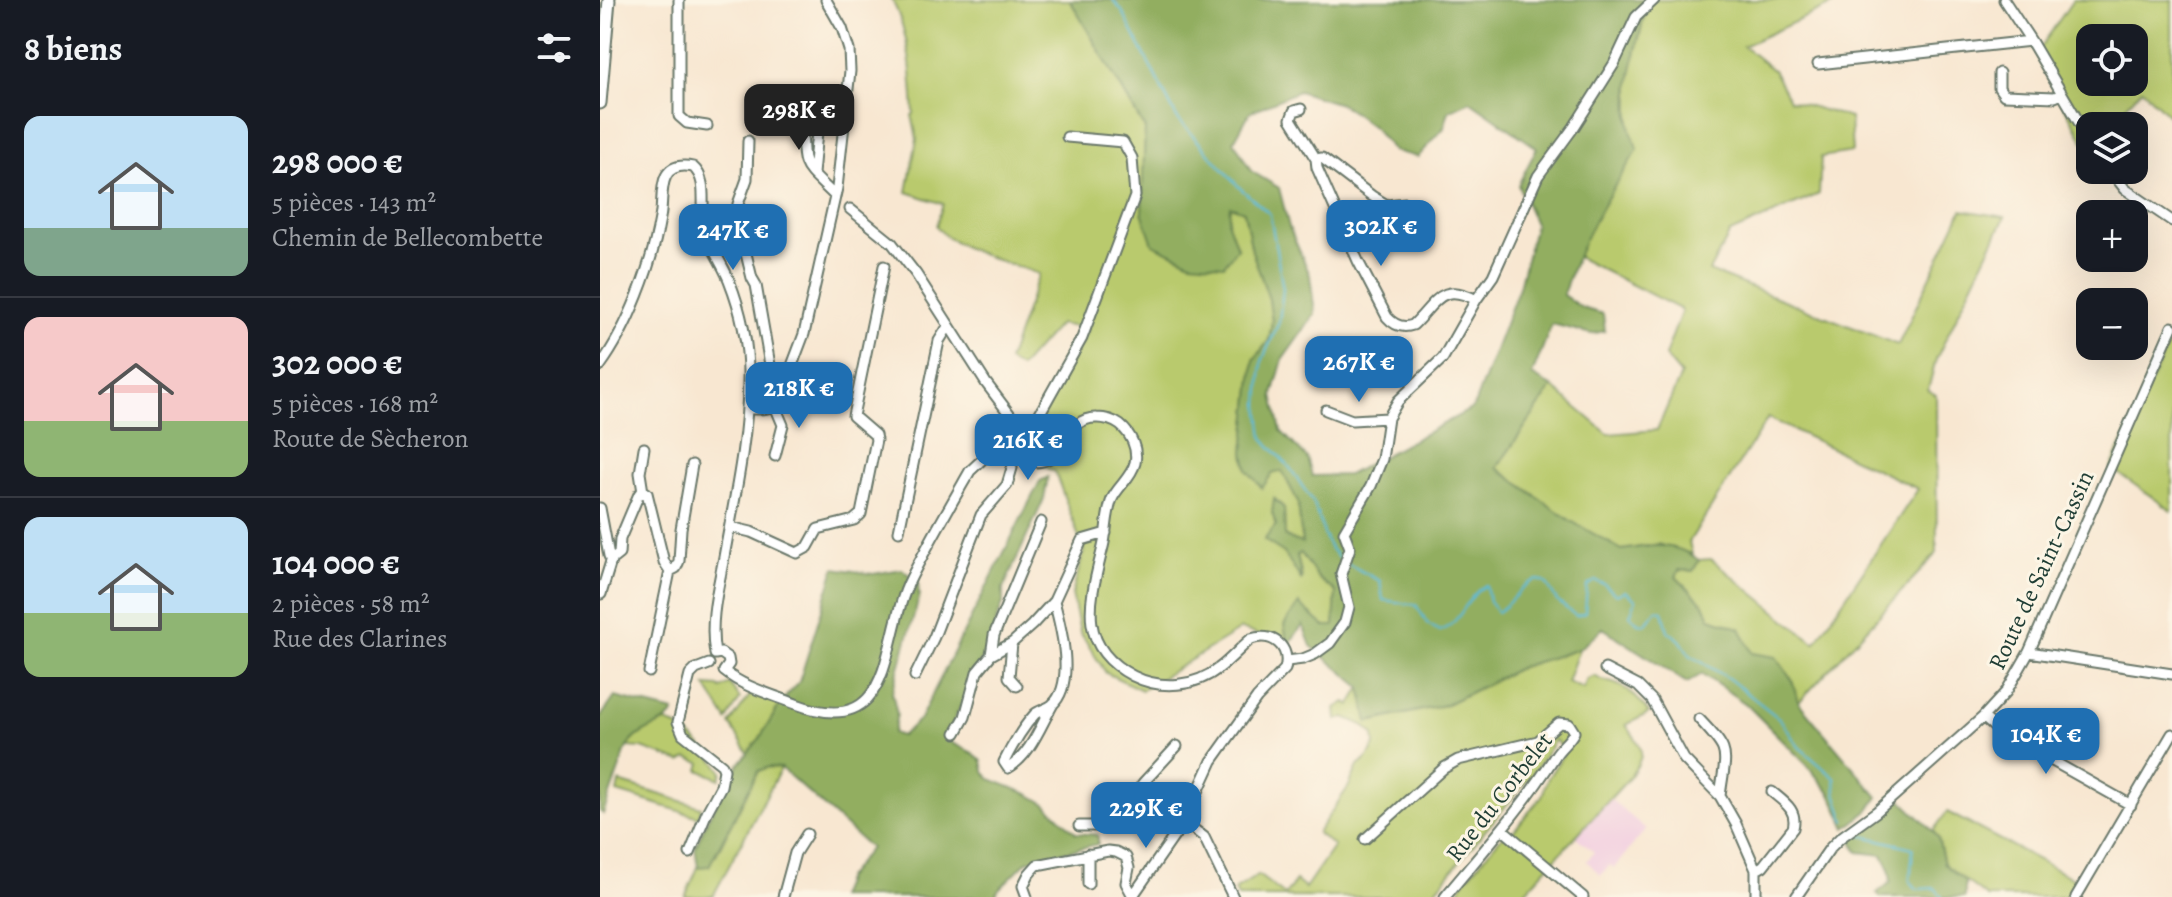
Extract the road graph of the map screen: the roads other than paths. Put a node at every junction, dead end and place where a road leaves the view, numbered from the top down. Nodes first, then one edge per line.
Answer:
1 (609, 0) edge
2 (679, 0) edge
3 (826, 0) edge
4 (1654, 0) edge
5 (2004, 0) edge
6 (2031, 41) junction
7 (1818, 64) dead end
8 (1999, 73) dead end
9 (2061, 94) junction
10 (600, 103) edge
11 (1301, 109) dead end
12 (2076, 118) edge
13 (707, 126) dead end
14 (803, 127) dead end
15 (817, 132) dead end
16 (1067, 137) dead end
17 (748, 141) dead end
18 (1316, 159) junction
19 (813, 174) junction
20 (2121, 184) edge
21 (835, 196) junction
22 (1405, 203) dead end
23 (850, 209) dead end
24 (2172, 221) edge
25 (884, 266) dead end
26 (1476, 300) junction
27 (949, 325) junction
28 (2171, 330) edge
29 (600, 366) edge
30 (784, 389) junction
31 (775, 406) junction
32 (747, 409) junction
33 (1326, 410) dead end
34 (1388, 418) junction
35 (1019, 432) junction
36 (644, 448) dead end
37 (1017, 450) junction
38 (775, 456) dead end
39 (1007, 457) junction
40 (1025, 461) junction
41 (692, 465) dead end
42 (1012, 468) junction
43 (643, 492) junction
44 (600, 508) edge
45 (1041, 522) dead end
46 (730, 527) junction
47 (899, 531) dead end
48 (1106, 533) junction
49 (1082, 540) junction
50 (1103, 549) junction
51 (612, 558) junction
52 (670, 571) junction
53 (601, 594) edge
54 (1054, 601) junction
55 (1012, 643) junction
56 (2029, 652) junction
57 (715, 654) junction
58 (991, 655) junction
59 (1287, 661) junction
60 (709, 664) junction
61 (1605, 669) dead end
62 (724, 671) junction
63 (649, 672) dead end
64 (2172, 674) edge
65 (915, 676) dead end
66 (1017, 686) dead end
67 (1053, 704) junction
68 (1983, 717) junction
69 (1699, 719) dead end
70 (956, 733) dead end
71 (2172, 734) edge
72 (1177, 746) dead end
73 (1772, 792) dead end
74 (1720, 796) junction
75 (2131, 805) junction
76 (1184, 822) junction
77 (1079, 826) dead end
78 (1502, 829) junction
79 (807, 834) dead end
80 (1365, 839) dead end
81 (690, 853) dead end
82 (1088, 854) junction
83 (1756, 870) junction
84 (1088, 884) dead end
85 (1757, 895) edge
86 (1133, 896) edge
87 (783, 897) edge
88 (1027, 897) edge
89 (1233, 897) edge
90 (1445, 897) edge
91 (1583, 897) edge
92 (1796, 897) edge
93 (2076, 897) edge

1 - 10 main road
2 - 13 street
3 - 21 street
4 - 26 street
5 - 6 street
6 - 7 street
6 - 9 street
8 - 9 street
9 - 12 street
11 - 18 street
14 - 19 street
15 - 19 street
16 - 35 street
17 - 30 street
18 - 22 street
18 - 26 street
19 - 21 street
20 - 24 street
21 - 30 street
23 - 27 street
25 - 46 street
26 - 34 street
27 - 35 street
27 - 47 street
28 - 56 street, Route de Saint-Cassin
29 - 32 street
30 - 31 street
31 - 32 street
31 - 38 street
32 - 46 street
33 - 34 street
34 - 59 street
35 - 37 street
36 - 43 street
37 - 39 street
37 - 40 street
39 - 42 street
39 - 62 street
40 - 42 street
40 - 48 street
41 - 52 street
42 - 65 street
43 - 51 street
43 - 52 street
44 - 51 street
45 - 58 street
46 - 57 street
48 - 49 street
48 - 50 street
49 - 50 street
49 - 54 street
50 - 59 street
51 - 53 street
52 - 63 street
54 - 55 street
54 - 67 street
55 - 58 street
55 - 66 street
56 - 64 street
56 - 68 street, Route de Saint-Cassin
57 - 60 street
57 - 62 street
58 - 70 street
59 - 76 street
60 - 62 street
60 - 81 street
61 - 74 street
67 - 67 street
68 - 75 street
68 - 92 street, Route de Saint-Cassin
69 - 74 street
71 - 75 street
72 - 77 street
73 - 83 street
74 - 83 street
75 - 93 street
76 - 86 street
76 - 89 street
78 - 80 street, Rue du Corbelet
78 - 90 street, Rue du Corbelet
78 - 91 street
79 - 87 street
82 - 84 street
82 - 86 street
82 - 88 street
83 - 85 street

